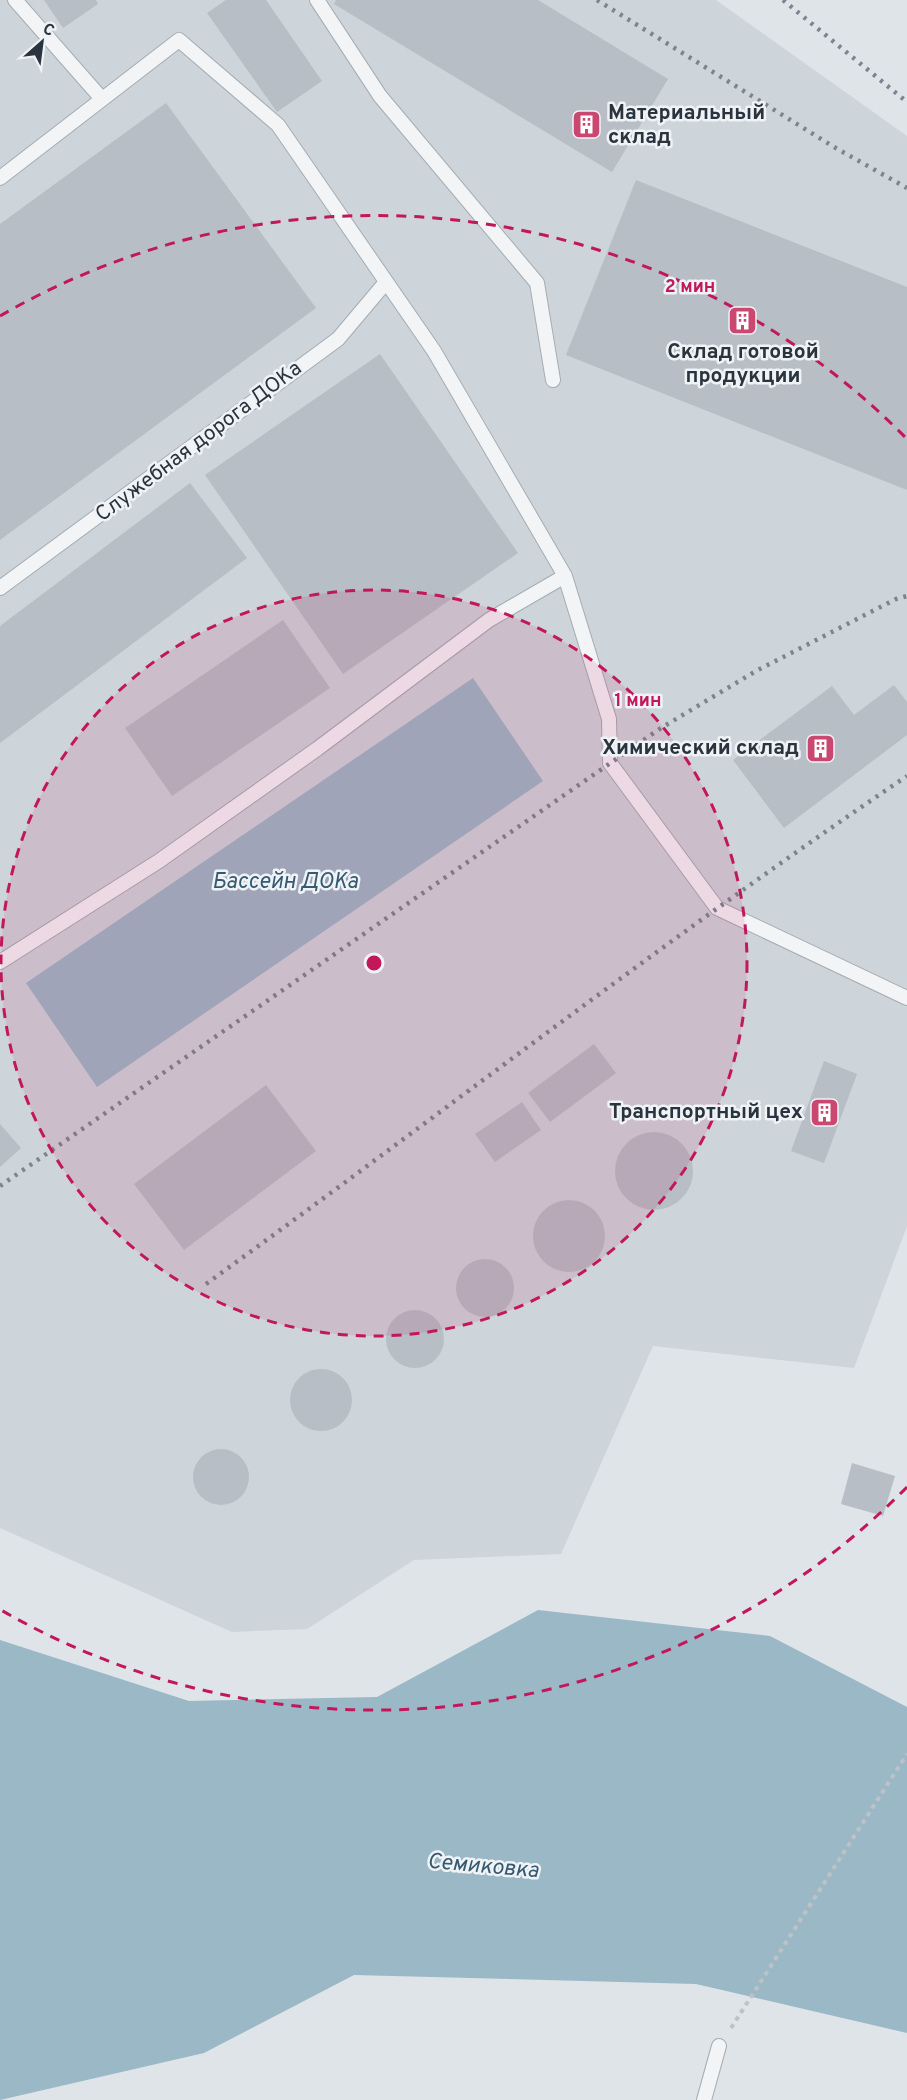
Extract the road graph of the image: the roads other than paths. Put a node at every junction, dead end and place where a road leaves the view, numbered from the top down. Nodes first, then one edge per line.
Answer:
1 (15, 0) edge
2 (316, 0) edge
3 (102, 99) junction
4 (0, 178) edge
5 (386, 282) junction
6 (553, 380) dead end
7 (566, 576) junction
8 (0, 588) edge
9 (0, 962) edge
10 (907, 998) edge
11 (719, 2046) road end
12 (704, 2100) edge

1 - 3 lane
2 - 6 lane
3 - 4 lane
3 - 5 lane
5 - 7 lane
5 - 8 lane, Служебная дорога ДОКа
7 - 9 lane
7 - 10 lane
11 - 12 lane

